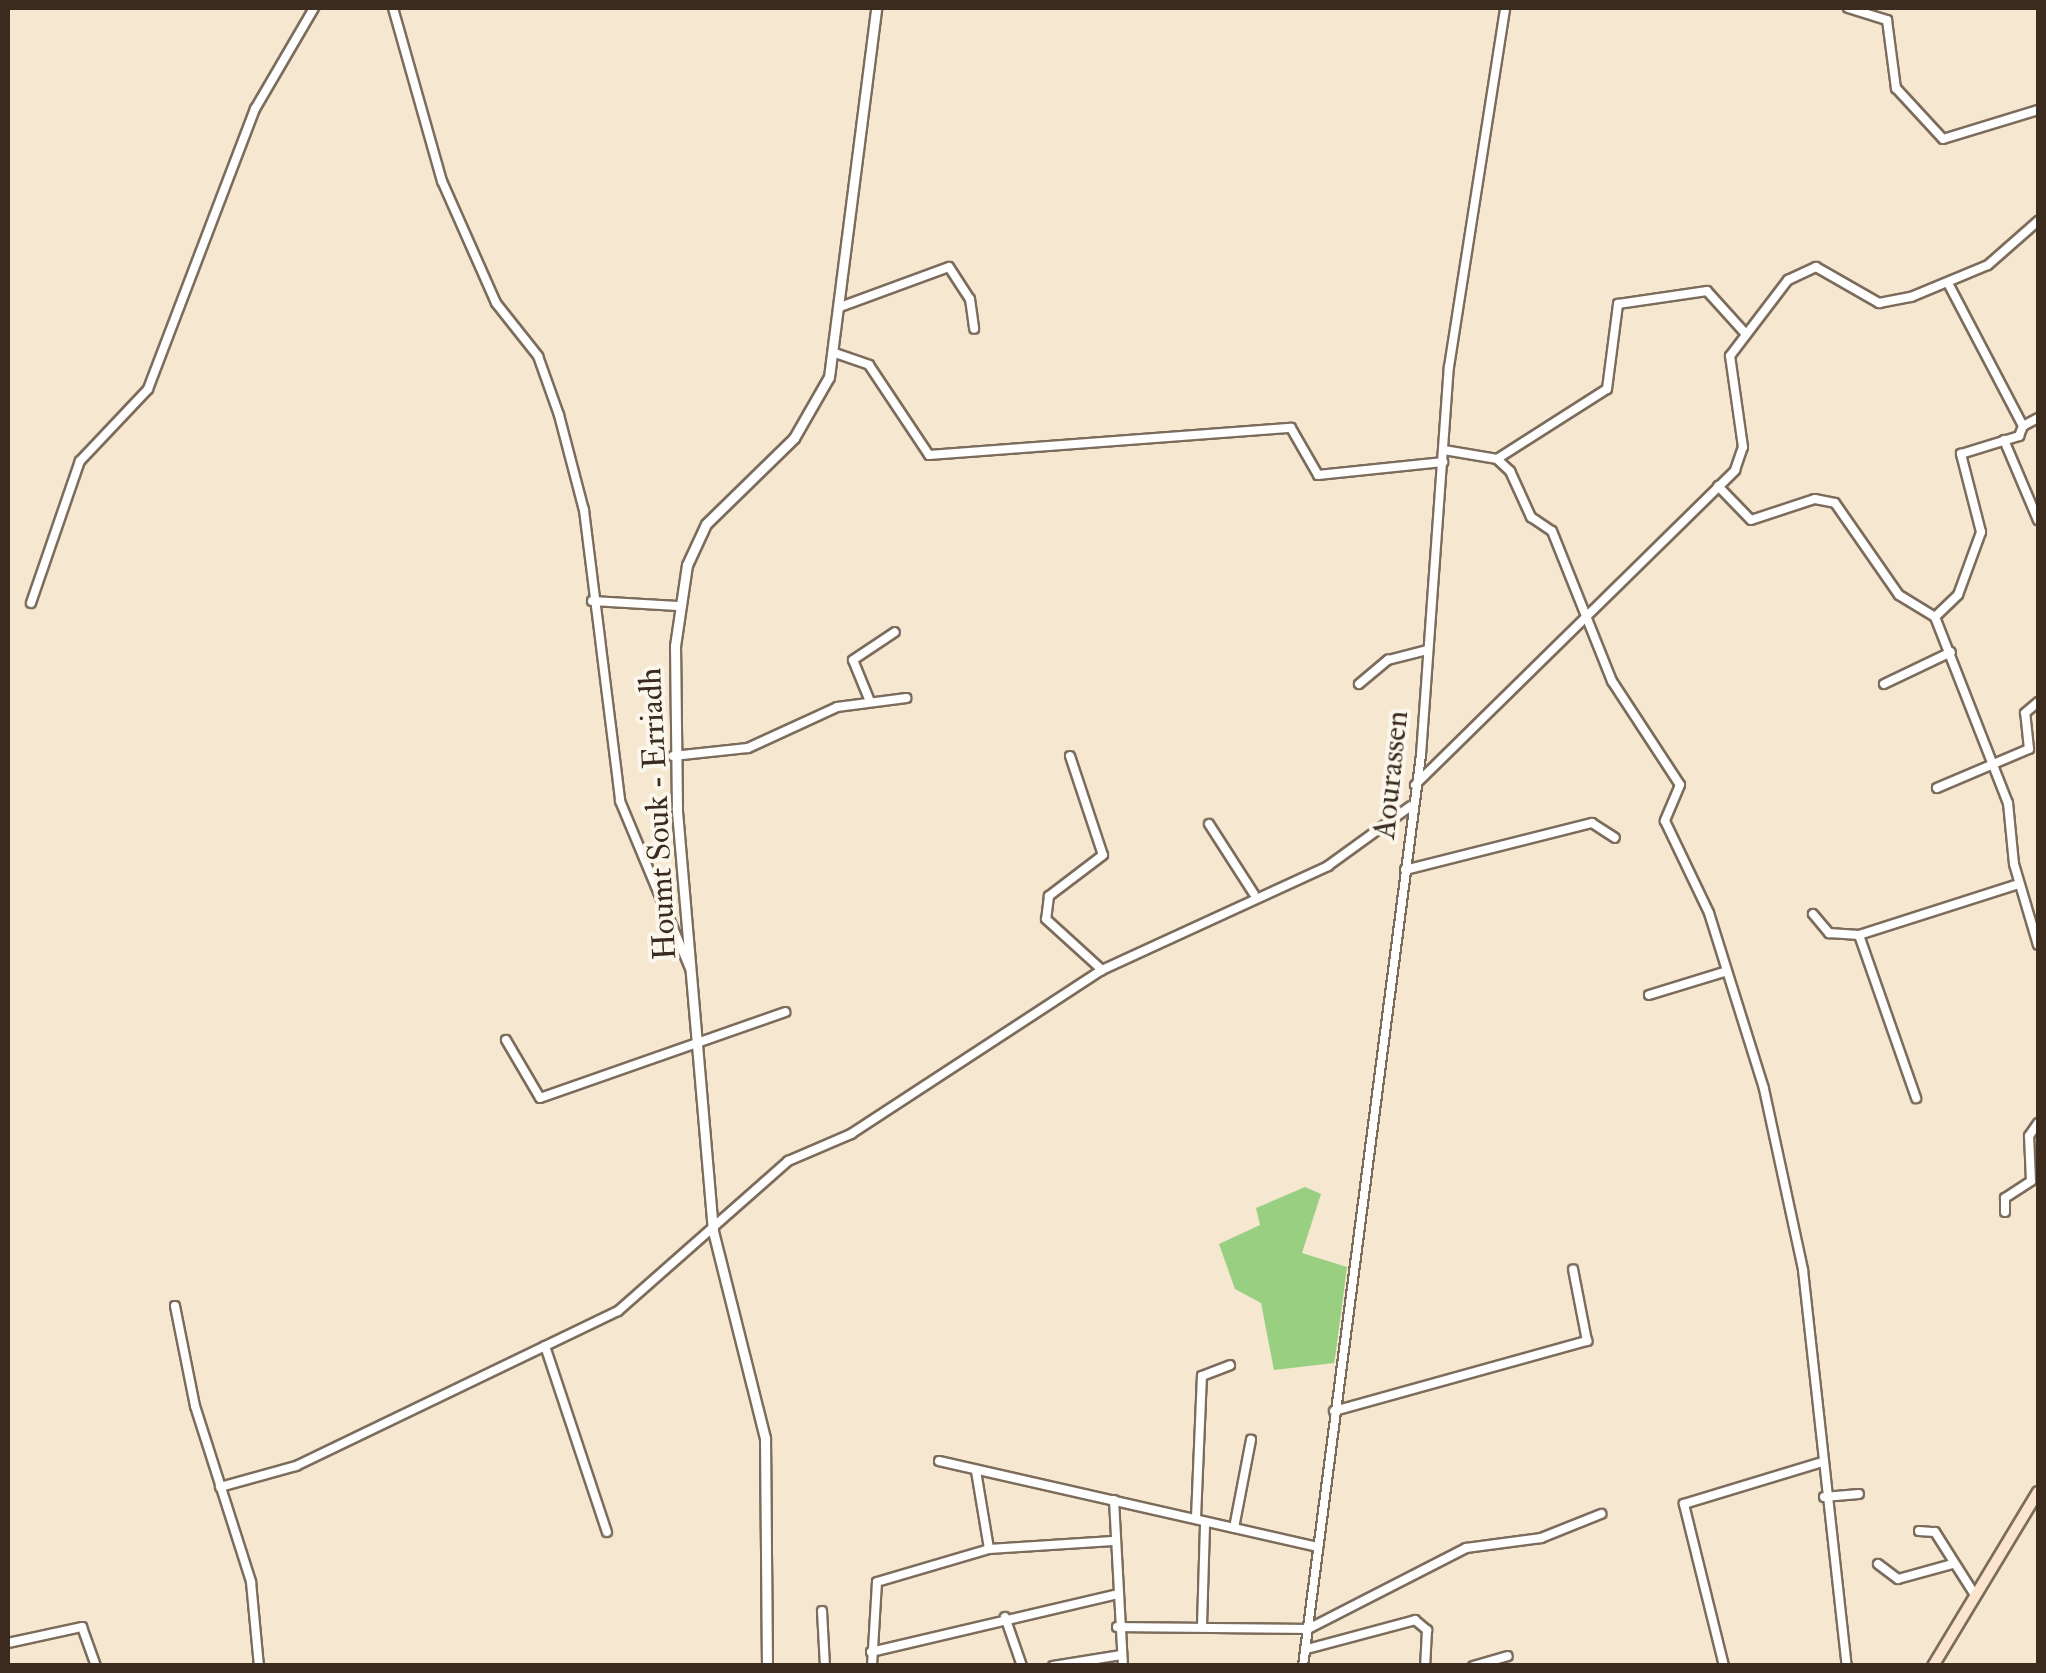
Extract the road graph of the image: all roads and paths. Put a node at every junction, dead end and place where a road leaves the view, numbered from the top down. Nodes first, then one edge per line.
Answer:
1 (314, 8) edge
2 (393, 8) edge
3 (876, 8) edge
4 (1504, 8) edge
5 (1848, 8) edge
6 (2038, 110) edge
7 (2038, 221) edge
8 (1949, 285) junction
9 (840, 307) junction
10 (974, 330) dead end
11 (1745, 333) junction
12 (835, 353) junction
13 (2038, 418) edge
14 (2023, 426) junction
15 (2004, 440) junction
16 (1444, 450) junction
17 (1498, 459) junction
18 (1443, 462) junction
19 (1718, 486) junction
20 (2038, 520) edge
21 (592, 601) junction
22 (32, 603) dead end
23 (678, 606) junction
24 (1584, 614) junction
25 (1935, 617) junction
26 (895, 632) dead end
27 (1427, 650) junction
28 (1951, 652) junction
29 (1359, 684) dead end
30 (1884, 684) dead end
31 (906, 698) dead end
32 (869, 699) junction
33 (2038, 702) edge
34 (674, 756) junction
35 (1070, 756) dead end
36 (1994, 762) junction
37 (1415, 784) junction
38 (1937, 788) dead end
39 (1411, 806) junction
40 (1208, 824) dead end
41 (1616, 838) dead end
42 (1405, 870) junction
43 (2019, 884) junction
44 (1254, 894) junction
45 (1813, 914) dead end
46 (1859, 935) junction
47 (2038, 944) edge
48 (690, 968) junction
49 (1102, 970) junction
50 (1724, 972) junction
51 (1649, 995) dead end
52 (785, 1012) dead end
53 (506, 1040) dead end
54 (699, 1047) junction
55 (1916, 1098) dead end
56 (2038, 1123) edge
57 (2005, 1212) dead end
58 (713, 1231) junction
59 (1572, 1268) dead end
60 (175, 1306) dead end
61 (545, 1346) junction
62 (1230, 1365) dead end
63 (1334, 1411) junction
64 (1251, 1440) dead end
65 (940, 1461) dead end
66 (1819, 1463) junction
67 (976, 1471) junction
68 (220, 1487) junction
69 (2038, 1492) edge
70 (1859, 1494) dead end
71 (1824, 1497) junction
72 (1114, 1500) junction
73 (1601, 1514) dead end
74 (1201, 1520) junction
75 (1234, 1528) junction
76 (1919, 1531) dead end
77 (607, 1532) dead end
78 (1113, 1541) junction
79 (1318, 1547) junction
80 (989, 1549) junction
81 (1878, 1564) dead end
82 (1952, 1564) junction
83 (1114, 1595) junction
84 (1975, 1595) junction
85 (822, 1611) dead end
86 (1005, 1617) junction
87 (1202, 1626) junction
88 (1118, 1627) junction
89 (1308, 1629) junction
90 (8, 1643) edge
91 (1306, 1650) junction
92 (871, 1652) junction
93 (1120, 1655) junction
94 (1508, 1656) dead end
95 (96, 1666) edge
96 (260, 1666) edge
97 (767, 1666) edge
98 (825, 1666) edge
99 (872, 1666) edge
100 (1022, 1666) edge
101 (1053, 1666) edge
102 (1123, 1666) edge
103 (1303, 1666) edge
104 (1425, 1666) edge
105 (1472, 1666) edge
106 (1724, 1666) edge
107 (1847, 1666) edge
108 (1933, 1666) edge

1 - 22 street
2 - 21 street
3 - 9 street, Houmt Souk - Erriadh
4 - 16 street, Aourassen
5 - 6 street
7 - 8 street
8 - 11 street
8 - 14 street
9 - 10 street
9 - 12 street, Houmt Souk - Erriadh
11 - 17 street
11 - 19 street
12 - 18 street
12 - 23 street, Houmt Souk - Erriadh
13 - 14 street
14 - 15 street
15 - 20 street
15 - 25 street
16 - 17 street
16 - 18 street, Aourassen
17 - 24 street
18 - 27 street, Aourassen
19 - 24 street
19 - 25 street
21 - 23 street
21 - 48 street
23 - 34 street, Houmt Souk - Erriadh
24 - 37 street
24 - 50 street
25 - 28 street
26 - 32 street
27 - 29 street
27 - 37 street, Aourassen
28 - 30 street
28 - 36 street
31 - 32 street
32 - 34 street
33 - 36 street
34 - 48 street, Houmt Souk - Erriadh
35 - 49 street
36 - 38 street
36 - 43 street
37 - 39 street, Aourassen
39 - 42 street, Aourassen
39 - 44 street
40 - 44 street
41 - 42 street
42 - 63 street, Aourassen
43 - 46 street
43 - 47 street
44 - 49 street
45 - 46 street
46 - 55 street
48 - 54 street, Houmt Souk - Erriadh
49 - 58 street
50 - 51 street
50 - 66 street
52 - 54 street
53 - 54 street
54 - 58 street, Houmt Souk - Erriadh
56 - 57 street
58 - 61 street
58 - 97 street, Houmt Souk - Erriadh
59 - 63 street
60 - 68 street
61 - 68 street
61 - 77 street
62 - 74 street
63 - 79 street, Aourassen
64 - 75 street
65 - 67 street
66 - 71 street
66 - 106 street
67 - 72 street
67 - 80 street
68 - 96 street
69 - 84 main road
70 - 71 street
71 - 107 street
72 - 74 street
72 - 78 street
73 - 89 street
74 - 75 street
74 - 87 street
75 - 79 street
76 - 82 street
78 - 80 street
78 - 83 street
79 - 89 street, Aourassen
80 - 92 street
81 - 82 street
82 - 84 street
83 - 86 street
83 - 88 street
84 - 108 main road
85 - 98 street
86 - 92 street
86 - 100 street
87 - 88 street
87 - 89 street
88 - 93 street
89 - 91 street, Aourassen
90 - 95 street
91 - 103 street, Aourassen
91 - 104 street
92 - 99 street
93 - 101 street
93 - 102 street
94 - 105 street

